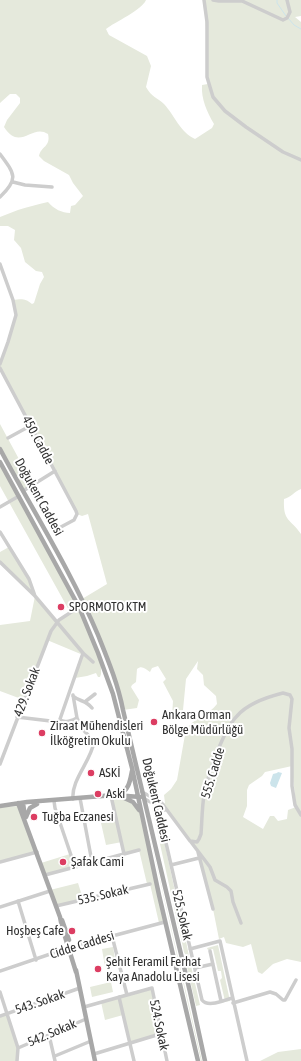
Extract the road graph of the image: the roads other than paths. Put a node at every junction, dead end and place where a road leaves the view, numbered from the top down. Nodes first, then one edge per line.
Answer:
1 (204, 0) edge
2 (213, 0) edge
3 (287, 0) edge
4 (0, 156) edge
5 (301, 160) edge
6 (13, 182) junction
7 (52, 186) dead end
8 (0, 197) edge
9 (0, 264) edge
10 (4, 275) junction
11 (0, 278) edge
12 (0, 364) edge
13 (0, 368) edge
14 (30, 426) junction
15 (8, 438) dead end
16 (0, 449) edge
17 (0, 462) edge
18 (55, 471) junction
19 (23, 492) junction
20 (19, 496) junction
21 (0, 507) edge
22 (59, 528) dead end
23 (0, 532) edge
24 (0, 562) edge
25 (35, 596) junction
26 (79, 607) junction
27 (57, 622) junction
28 (83, 653) junction
29 (93, 662) dead end
30 (70, 690) junction
31 (95, 694) dead end
32 (73, 695) junction
33 (74, 701) junction
34 (86, 701) junction
35 (65, 705) junction
36 (92, 708) dead end
37 (17, 717) junction
38 (77, 718) junction
39 (60, 720) junction
40 (0, 764) edge
41 (132, 768) junction
42 (116, 795) junction
43 (140, 795) junction
44 (73, 798) junction
45 (80, 798) junction
46 (156, 798) junction
47 (54, 801) junction
48 (45, 802) junction
49 (154, 803) junction
50 (21, 804) junction
51 (37, 804) junction
52 (0, 806) edge
53 (146, 810) junction
54 (168, 811) junction
55 (301, 815) edge
56 (142, 816) junction
57 (26, 819) junction
58 (28, 827) junction
59 (190, 841) junction
60 (139, 850) dead end
61 (198, 851) junction
62 (37, 852) junction
63 (124, 854) junction
64 (199, 858) junction
65 (0, 862) edge
66 (92, 862) junction
67 (171, 865) junction
68 (75, 866) junction
69 (45, 875) junction
70 (150, 884) dead end
71 (50, 891) junction
72 (18, 901) junction
73 (56, 906) junction
74 (0, 907) edge
75 (213, 909) dead end
76 (165, 922) junction
77 (241, 923) dead end
78 (112, 936) junction
79 (70, 948) junction
80 (190, 949) junction
81 (210, 951) dead end
82 (36, 960) junction
83 (213, 964) junction
84 (195, 968) junction
85 (0, 971) edge
86 (296, 980) dead end
87 (80, 988) junction
88 (0, 992) edge
89 (127, 994) junction
90 (119, 997) junction
91 (232, 998) junction
92 (221, 1001) junction
93 (233, 1003) junction
94 (84, 1007) junction
95 (6, 1013) junction
96 (0, 1016) edge
97 (86, 1019) junction
98 (160, 1034) junction
99 (49, 1035) junction
100 (91, 1040) junction
101 (130, 1043) junction
102 (18, 1048) junction
103 (94, 1054) junction
104 (55, 1059) edge
105 (17, 1061) edge
106 (95, 1061) edge
107 (134, 1061) edge
108 (167, 1061) edge
109 (198, 1061) edge
110 (205, 1061) edge
111 (247, 1061) edge

1 - 5 street
2 - 3 street
4 - 6 street
6 - 7 street
6 - 8 street
9 - 10 street
10 - 11 street
10 - 12 street
13 - 14 street, 450. Cadde
14 - 15 street
14 - 18 street, 450. Cadde
16 - 19 main road, Doğukent Caddesi
17 - 20 main road, Doğukent Caddesi
18 - 19 street
18 - 22 street, 450. Cadde
19 - 43 main road, Doğukent Caddesi
20 - 21 street
20 - 26 main road, Doğukent Caddesi
23 - 25 street
24 - 25 street
25 - 27 street
26 - 27 street
26 - 41 main road, Doğukent Caddesi
27 - 28 street
27 - 37 street, 429. Sokak
28 - 29 street
28 - 30 street
30 - 32 street
30 - 35 street
31 - 34 street
32 - 33 street
32 - 34 street
33 - 35 street
33 - 38 street
34 - 36 street
35 - 39 street
37 - 39 street
37 - 40 street, 429. Sokak
38 - 39 street
38 - 44 street
41 - 42 main road
41 - 43 main road, Doğukent Caddesi
42 - 43 main road
42 - 45 main road
42 - 56 main road
42 - 63 street
43 - 46 street
43 - 49 street
43 - 53 main road, Doğukent Caddesi
43 - 56 main road, Doğukent Caddesi
44 - 45 main road
44 - 47 main road
45 - 66 street
46 - 49 street, 525. Sokak
46 - 54 street
47 - 48 main road
47 - 68 street
48 - 50 main road
48 - 51 main road
49 - 53 street
49 - 54 street
49 - 67 street, 525. Sokak
50 - 51 main road
50 - 52 main road
50 - 57 main road
50 - 58 main road
51 - 57 main road
53 - 110 main road, Doğukent Caddesi
54 - 59 street
55 - 59 street, 555. Cadde
56 - 76 main road, Doğukent Caddesi
57 - 58 main road
58 - 62 main road
59 - 61 street
60 - 63 street
61 - 64 street
61 - 77 street
62 - 65 street
62 - 69 main road
63 - 66 street
64 - 67 street
64 - 75 street
66 - 68 street
67 - 80 street, 525. Sokak
68 - 69 street
69 - 71 main road
70 - 73 street, 535. Sokak
71 - 72 street
71 - 73 main road
72 - 74 street
72 - 82 street
73 - 79 main road
76 - 78 street, Cidde Caddesi
76 - 109 main road, Doğukent Caddesi
78 - 79 street, Cidde Caddesi
78 - 89 street
79 - 82 street, Cidde Caddesi
79 - 87 main road
80 - 84 street, 525. Sokak
80 - 91 street
81 - 83 street
82 - 85 street, Cidde Caddesi
83 - 84 street
83 - 92 street
84 - 92 street, 525. Sokak
86 - 93 street
87 - 94 main road
87 - 95 street, 543. Sokak
88 - 95 street
89 - 90 street
89 - 98 street, 524. Sokak
90 - 94 street
90 - 101 street
91 - 92 street, 525. Sokak
91 - 93 street
93 - 111 street
94 - 97 main road
95 - 96 street, 543. Sokak
95 - 102 street
97 - 99 street, 542. Sokak
97 - 100 main road
98 - 101 street
98 - 108 street, 524. Sokak
99 - 102 street, 542. Sokak
99 - 104 street
100 - 103 main road
100 - 104 street
101 - 103 street
101 - 107 street
102 - 105 street
103 - 106 main road

